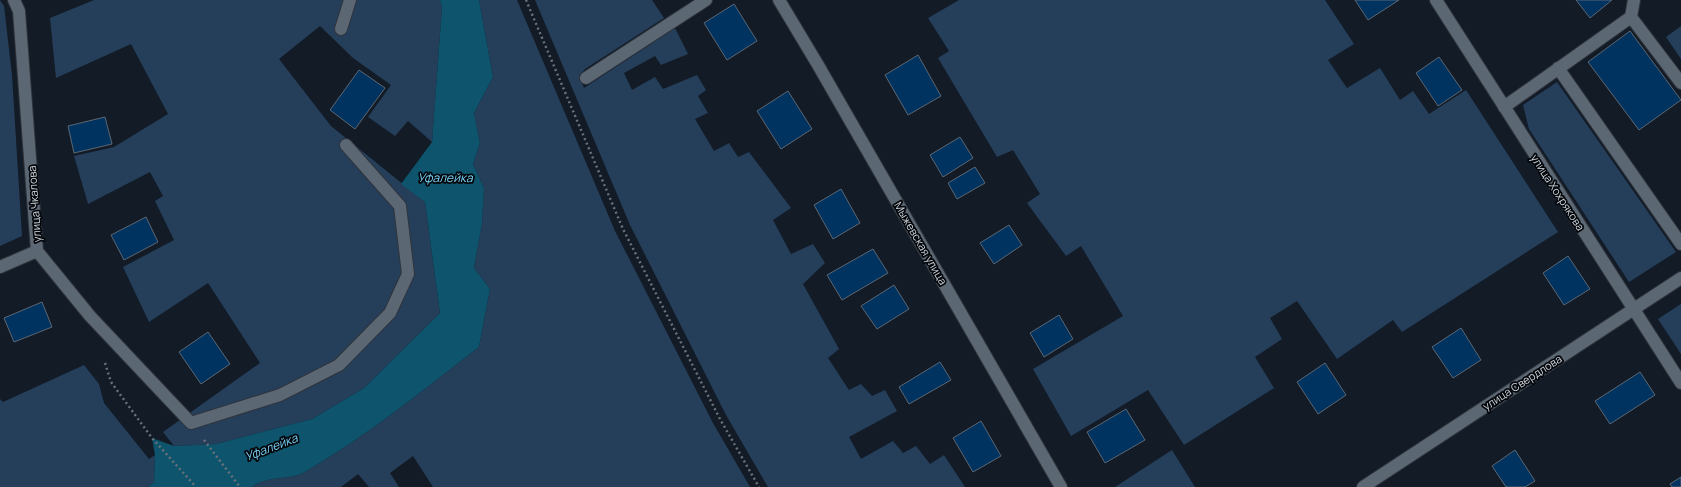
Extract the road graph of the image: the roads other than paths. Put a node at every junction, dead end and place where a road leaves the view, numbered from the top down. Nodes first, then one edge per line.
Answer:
1 (14, 0) edge
2 (350, 0) edge
3 (706, 0) edge
4 (779, 0) edge
5 (1436, 0) edge
6 (1634, 0) edge
7 (1631, 17) junction
8 (341, 29) dead end
9 (1558, 68) junction
10 (586, 78) dead end
11 (1681, 83) edge
12 (1504, 107) junction
13 (346, 145) dead end
14 (1681, 244) edge
15 (37, 250) junction
16 (0, 267) edge
17 (1681, 278) edge
18 (1633, 308) junction
19 (1681, 383) edge
20 (1061, 487) edge
21 (1363, 487) edge

1 - 15 street, улица Чкалова
2 - 8 street
3 - 10 street
4 - 20 street, Мыжевская улица
5 - 12 street, улица Хохрякова
6 - 7 street
7 - 9 street
7 - 11 street
9 - 12 street
9 - 14 street
12 - 18 street, улица Хохрякова
13 - 15 street, улица Чкалова
15 - 16 street
17 - 18 street, улица Свердлова
18 - 19 street, улица Хохрякова
18 - 21 street, улица Свердлова

